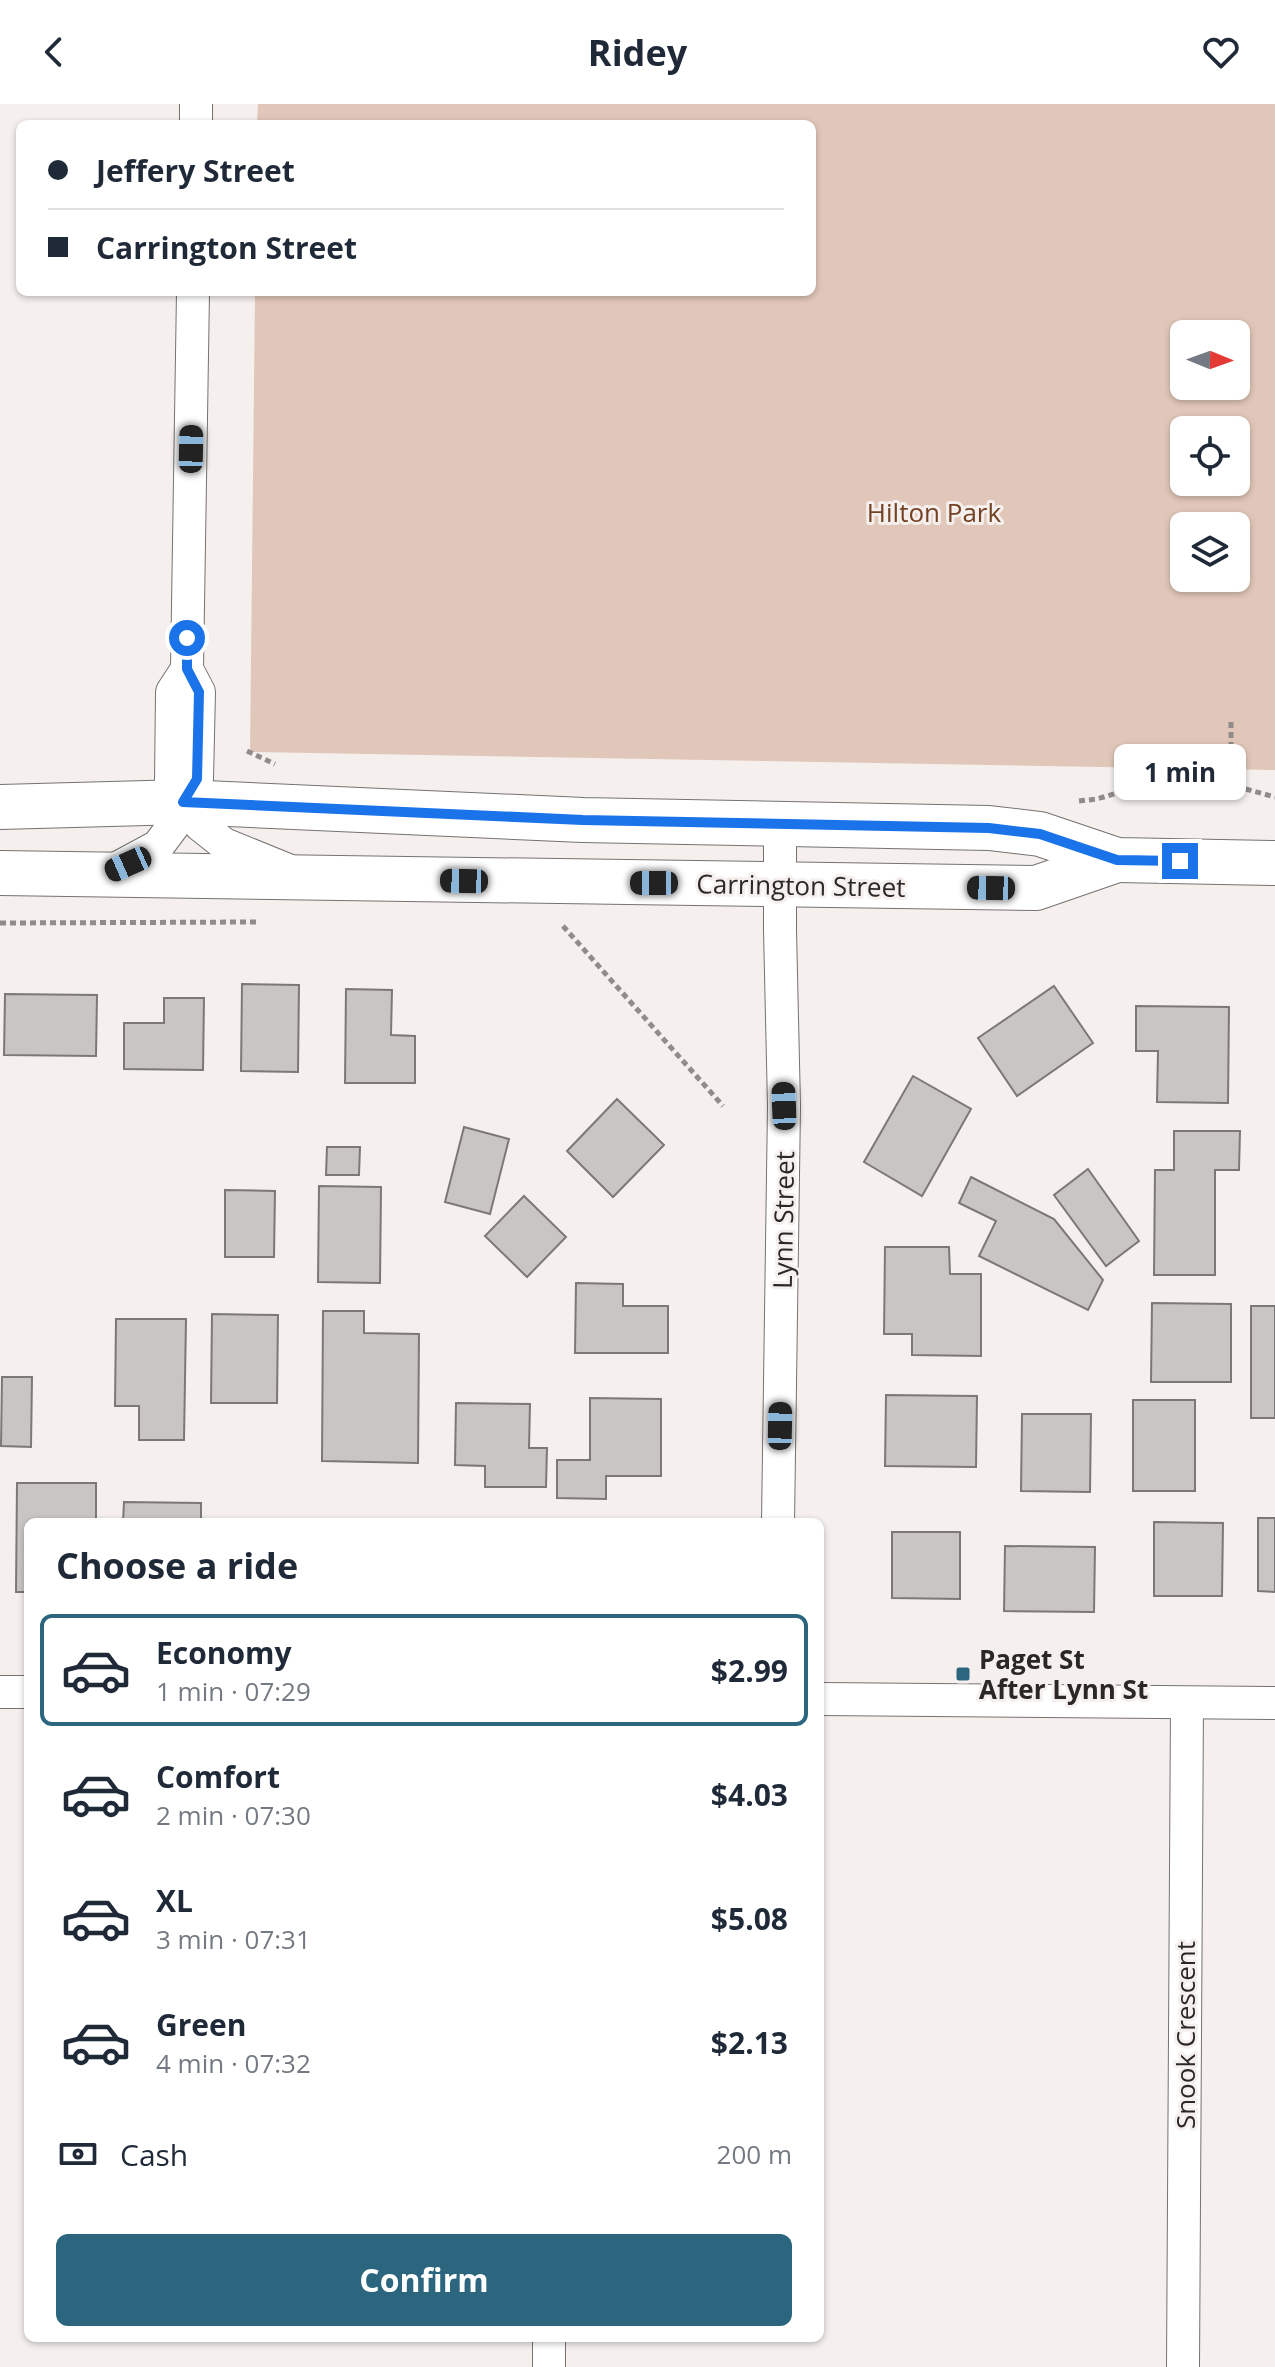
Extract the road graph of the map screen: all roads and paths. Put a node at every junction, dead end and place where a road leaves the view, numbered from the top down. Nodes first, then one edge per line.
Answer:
1 (193, 296) edge
2 (1231, 722) dead end
3 (1231, 785) dead end
4 (183, 802) junction
5 (0, 807) edge
6 (780, 823) junction
7 (1117, 860) junction
8 (1275, 863) edge
9 (0, 873) edge
10 (102, 875) junction
11 (307, 879) junction
12 (780, 884) junction
13 (263, 922) dead end
14 (0, 923) edge
15 (547, 926) dead end
16 (563, 926) junction
17 (578, 926) dead end
18 (723, 1106) dead end
19 (778, 1518) edge
20 (0, 1692) edge
21 (24, 1692) edge
22 (824, 1699) edge
23 (1187, 1703) junction
24 (1275, 1703) edge
25 (549, 2342) edge
26 (549, 2367) edge
27 (1183, 2367) edge

1 - 4 street
2 - 3 path
4 - 5 main road, Carrington Street
4 - 6 main road, Carrington Street
4 - 10 street
4 - 11 street
6 - 7 main road, Carrington Street
6 - 12 street, Lynn Street
7 - 8 main road, Carrington Street
7 - 12 main road, Carrington Street
9 - 10 main road, Carrington Street
10 - 11 main road, Carrington Street
11 - 12 main road, Carrington Street
12 - 19 street, Lynn Street
13 - 14 path
15 - 16 path
16 - 17 path
16 - 18 path
20 - 21 street
22 - 23 street
23 - 24 street
23 - 27 street, Snook Crescent
25 - 26 street

